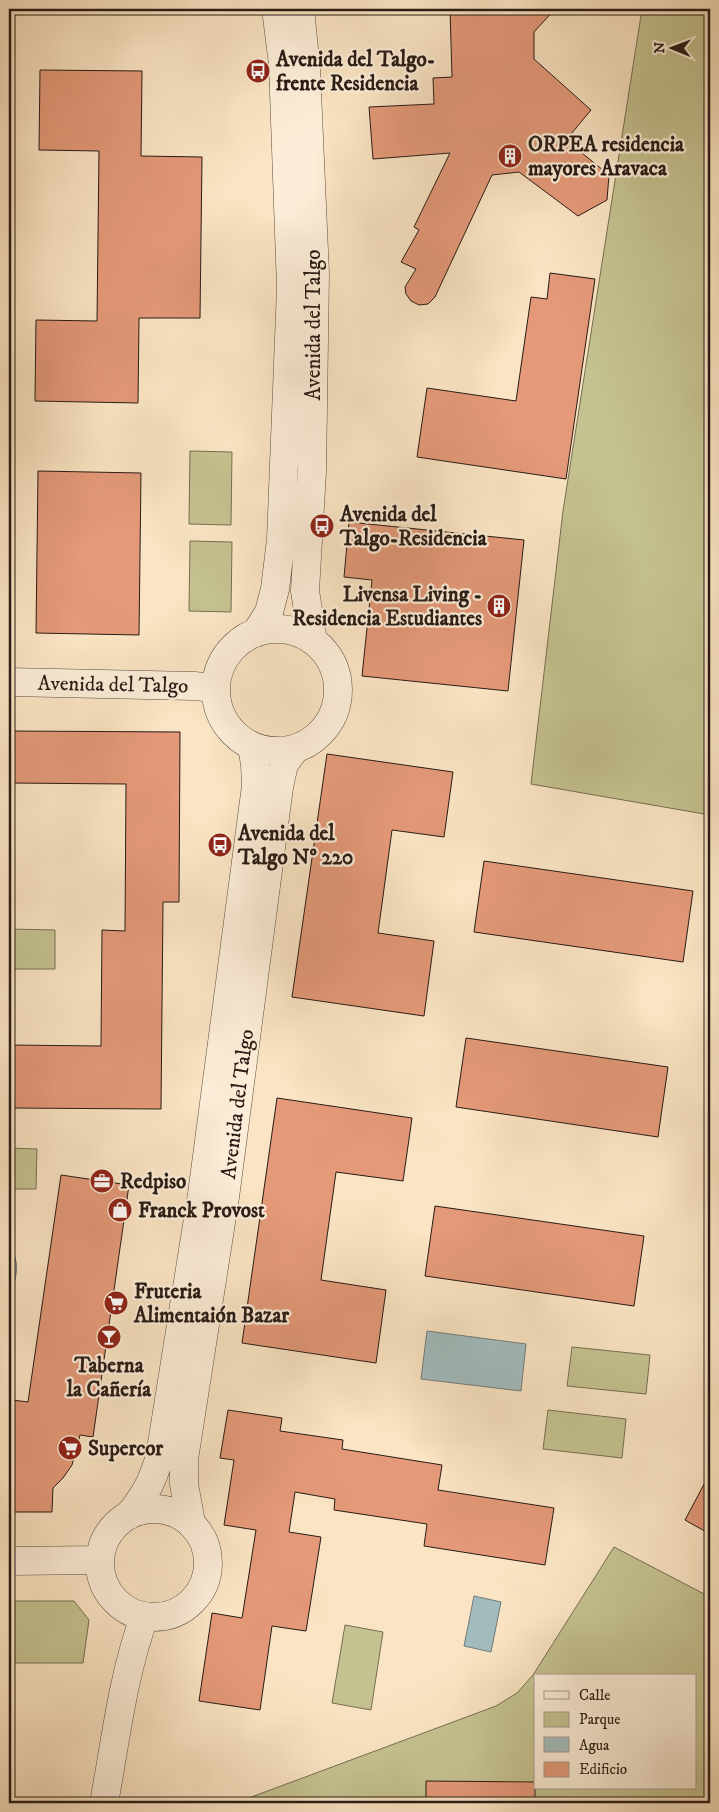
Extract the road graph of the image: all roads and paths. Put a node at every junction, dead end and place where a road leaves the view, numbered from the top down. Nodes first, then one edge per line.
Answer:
1 (276, 9) edge
2 (300, 9) edge
3 (256, 633) junction
4 (313, 641) junction
5 (9, 682) edge
6 (216, 688) junction
7 (252, 746) junction
8 (296, 748) junction
9 (129, 1515) junction
10 (191, 1523) junction
11 (99, 1560) junction
12 (9, 1561) edge
13 (144, 1618) junction
14 (104, 1803) edge

1 - 3 street, Avenida del Talgo
2 - 4 street, Avenida del Talgo
3 - 4 street
3 - 6 street
4 - 8 street
5 - 6 street, Avenida del Talgo
6 - 7 street
7 - 8 street
7 - 9 street, Avenida del Talgo
8 - 10 street, Avenida del Talgo
9 - 10 street
9 - 11 street
10 - 13 street
11 - 12 street
11 - 13 street
13 - 14 street

